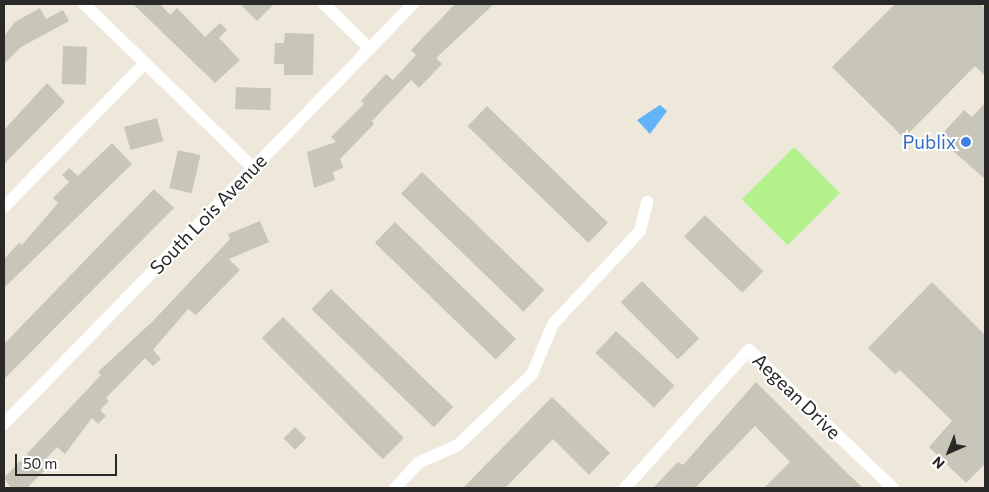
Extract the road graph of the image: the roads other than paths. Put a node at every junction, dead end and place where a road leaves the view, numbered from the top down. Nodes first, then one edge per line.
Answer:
1 (84, 4) edge
2 (324, 4) edge
3 (413, 4) edge
4 (370, 49) junction
5 (145, 63) junction
6 (253, 168) junction
7 (648, 202) dead end
8 (4, 207) edge
9 (4, 424) edge
10 (395, 488) edge
11 (624, 488) edge
12 (893, 488) edge

1 - 5 street
2 - 4 street
3 - 4 street, South Lois Avenue
4 - 6 street, South Lois Avenue
5 - 6 street
5 - 8 street
6 - 9 street, South Lois Avenue
7 - 10 street
11 - 12 street, Aegean Drive

